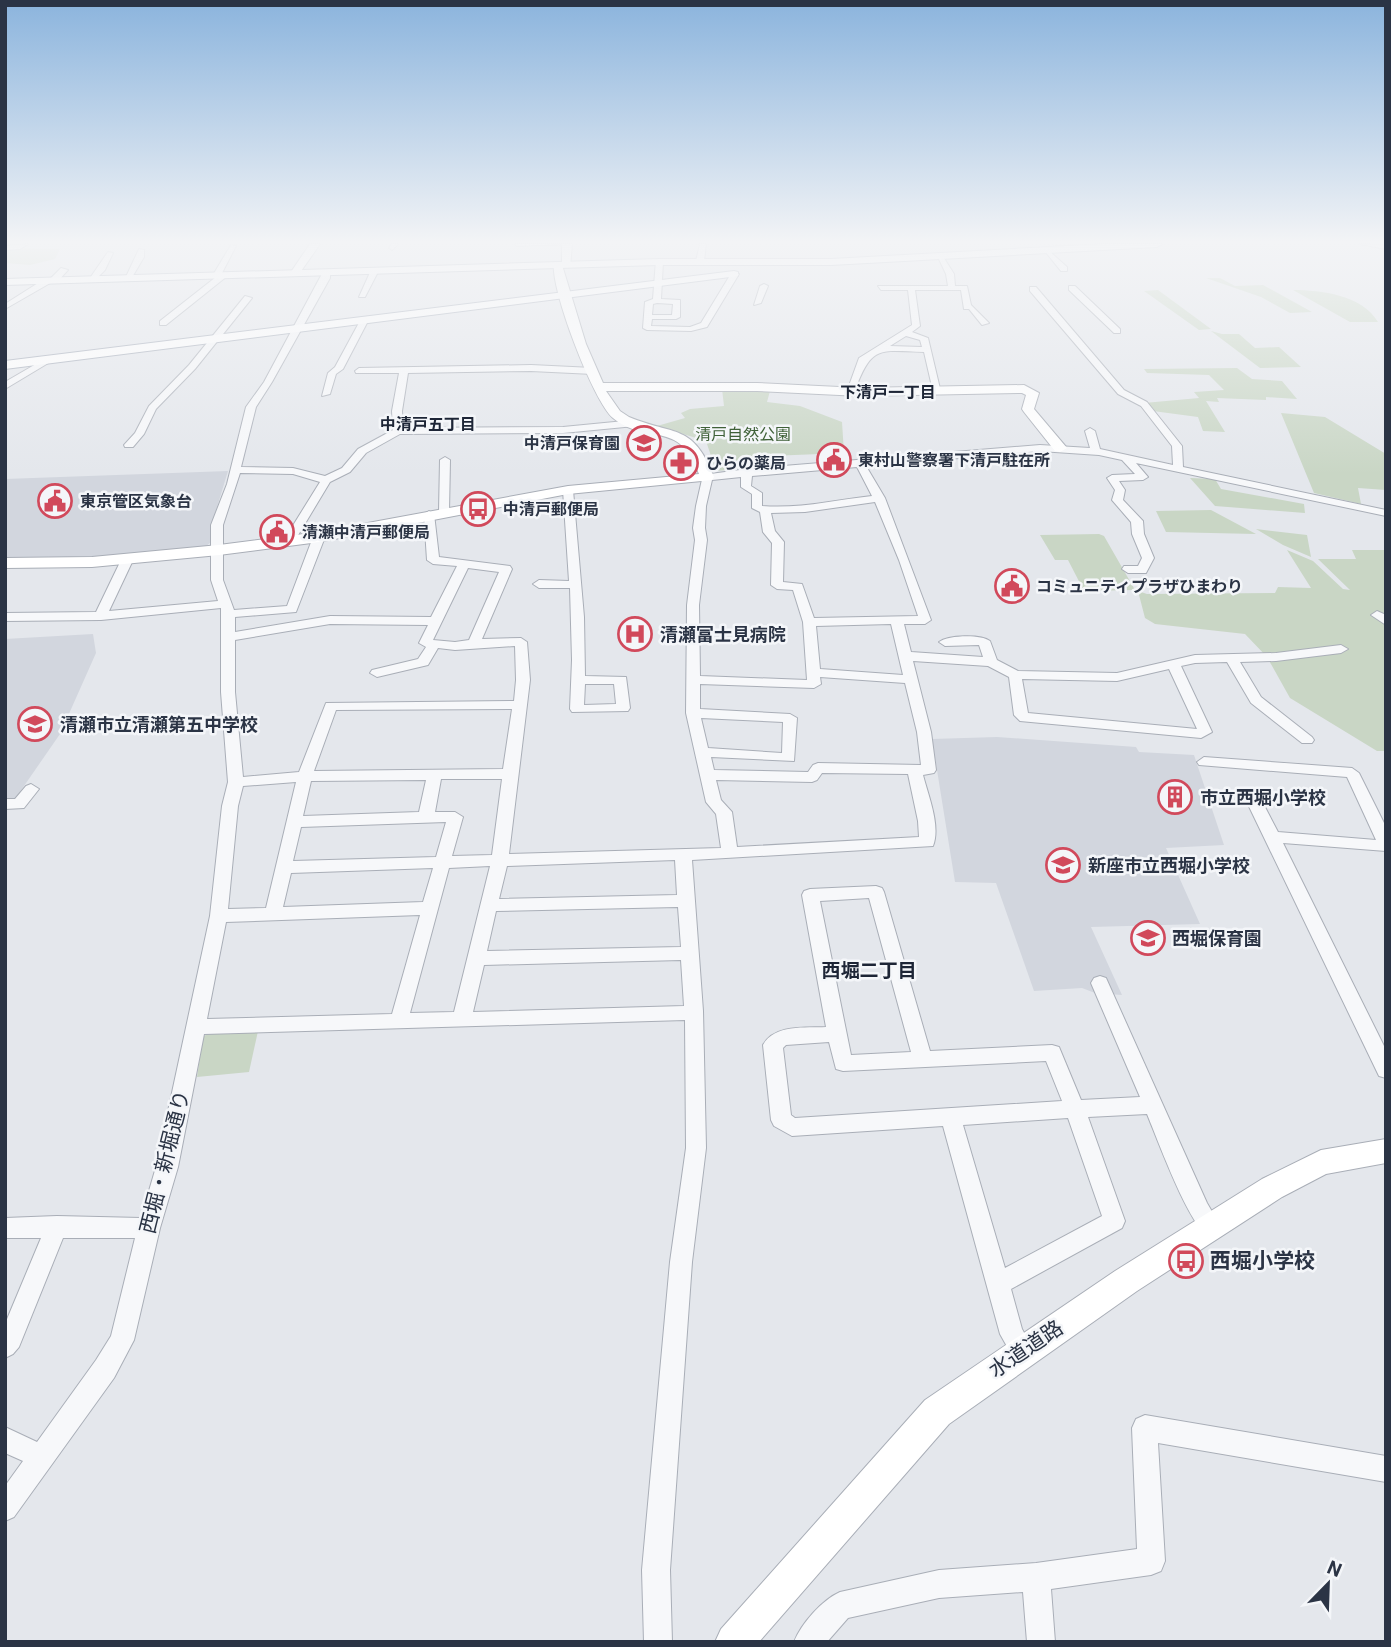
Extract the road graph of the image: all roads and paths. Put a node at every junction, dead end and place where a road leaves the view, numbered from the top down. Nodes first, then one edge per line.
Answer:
1 (166, 321) edge
2 (229, 321) edge
3 (302, 321) edge
4 (364, 321) joint
5 (572, 321) edge
6 (648, 321) edge
7 (707, 321) edge
8 (915, 321) edge
9 (1060, 321) edge
10 (1106, 321) edge
11 (163, 323) dead end
12 (298, 329) junction
13 (1117, 331) dead end
14 (906, 333) junction
15 (213, 340) junction
16 (882, 348) junction
17 (928, 350) junction
18 (51, 359) junction
19 (5, 365) edge
20 (404, 369) junction
21 (359, 371) dead end
22 (593, 371) junction
23 (5, 386) edge
24 (600, 387) junction
25 (938, 391) junction
26 (849, 392) junction
27 (325, 394) dead end
28 (635, 424) junction
29 (398, 431) junction
30 (1090, 431) dead end
31 (129, 445) dead end
32 (1060, 448) junction
33 (1096, 451) junction
34 (1125, 457) junction
35 (445, 460) dead end
36 (860, 464) junction
37 (1178, 468) junction
38 (234, 470) junction
39 (747, 472) junction
40 (706, 477) junction
41 (326, 480) junction
42 (568, 490) junction
43 (880, 498) junction
44 (765, 510) junction
45 (437, 513) junction
46 (1386, 513) edge
47 (318, 537) junction
48 (290, 540) junction
49 (219, 550) junction
50 (128, 558) junction
51 (5, 563) edge
52 (464, 564) junction
53 (1128, 569) dead end
54 (548, 583) dead end
55 (576, 585) junction
56 (228, 609) junction
57 (101, 616) junction
58 (5, 617) edge
59 (434, 621) junction
60 (897, 621) junction
61 (809, 622) junction
62 (228, 637) junction
63 (946, 642) dead end
64 (434, 643) junction
65 (474, 643) junction
66 (1341, 649) dead end
67 (905, 656) junction
68 (1232, 659) junction
69 (991, 662) junction
70 (1173, 664) junction
71 (377, 673) dead end
72 (814, 673) junction
73 (1015, 675) junction
74 (910, 678) junction
75 (577, 680) dead end
76 (693, 680) junction
77 (520, 705) junction
78 (692, 713) junction
79 (1307, 740) dead end
80 (702, 752) junction
81 (1204, 762) dead end
82 (915, 771) junction
83 (509, 774) junction
84 (707, 775) junction
85 (305, 776) junction
86 (434, 776) junction
87 (236, 782) junction
88 (31, 789) dead end
89 (1250, 792) dead end
90 (5, 804) edge
91 (426, 817) junction
92 (295, 822) junction
93 (1272, 837) junction
94 (1386, 845) edge
95 (730, 853) junction
96 (684, 854) junction
97 (500, 860) junction
98 (444, 862) junction
99 (285, 867) junction
100 (687, 901) junction
101 (491, 905) junction
102 (432, 908) junction
103 (273, 914) junction
104 (219, 916) junction
105 (690, 953) junction
106 (477, 958) junction
107 (1100, 983) dead end
108 (695, 1011) junction
109 (462, 1019) junction
110 (399, 1021) junction
111 (195, 1027) junction
112 (835, 1034) junction
113 (923, 1059) junction
114 (1386, 1070) edge
115 (1153, 1105) junction
116 (1075, 1109) junction
117 (951, 1119) junction
118 (1386, 1151) edge
119 (57, 1226) junction
120 (1210, 1227) junction
121 (5, 1228) edge
122 (149, 1228) junction
123 (998, 1284) junction
124 (5, 1346) edge
125 (1023, 1351) junction
126 (5, 1440) edge
127 (42, 1457) junction
128 (1386, 1469) edge
129 (5, 1508) edge
130 (1036, 1577) junction
131 (658, 1642) edge
132 (734, 1642) edge
133 (808, 1642) edge
134 (1041, 1642) edge

1 - 11 street
2 - 15 street
3 - 12 street, 西堀・新堀通り
4 - 12 main road
4 - 27 street
5 - 22 street
6 - 7 street
8 - 14 street
9 - 37 street
10 - 13 street
12 - 15 main road
12 - 38 street, 西堀・新堀通り
14 - 16 street
14 - 17 street
15 - 18 main road
15 - 31 street
16 - 17 street
16 - 26 street
17 - 25 street
18 - 19 main road
18 - 23 street
20 - 21 street
20 - 22 street
20 - 29 street
22 - 24 street
24 - 26 street
24 - 28 street
25 - 26 street
25 - 32 street
28 - 29 street
28 - 40 street
29 - 41 street
30 - 33 street
32 - 33 street
32 - 36 street
33 - 34 street
34 - 37 street
34 - 53 street
35 - 45 street
36 - 39 street
36 - 43 street
37 - 46 street
38 - 41 street
38 - 49 street, 西堀・新堀通り
39 - 40 street
39 - 44 street
40 - 42 street
40 - 76 street
41 - 48 street
42 - 45 street
42 - 55 street
43 - 44 street
43 - 60 street
44 - 61 street
45 - 47 street
45 - 52 street
47 - 48 street
47 - 56 street
48 - 49 street
49 - 50 street
49 - 56 street, 西堀・新堀通り
50 - 51 street
50 - 57 street
52 - 59 street
52 - 65 street
54 - 55 street
55 - 75 street
56 - 57 street
56 - 62 street, 西堀・新堀通り
57 - 58 street
59 - 62 street
59 - 64 street
60 - 61 street
60 - 67 street
61 - 72 street
62 - 87 street, 西堀・新堀通り
63 - 69 street
64 - 65 street
64 - 71 street
65 - 77 street
66 - 68 street
67 - 69 street
67 - 74 street
68 - 70 street
68 - 79 street
69 - 73 street
70 - 73 street
70 - 73 street
72 - 74 street
72 - 76 street
74 - 82 street
76 - 78 street
77 - 83 street
77 - 85 street
78 - 80 street
78 - 80 street
80 - 84 street
81 - 94 street
82 - 84 street
82 - 95 street
83 - 86 street
83 - 97 street
84 - 95 street
85 - 86 street
85 - 87 street
85 - 92 street
86 - 91 street
87 - 104 street, 西堀・新堀通り
88 - 90 street
89 - 93 street
91 - 92 street
91 - 98 street
92 - 99 street
93 - 94 street
93 - 114 street
95 - 96 street
96 - 97 street
96 - 100 street
97 - 98 street
97 - 101 street
98 - 99 street
98 - 102 street
99 - 103 street
100 - 101 street
100 - 105 street
101 - 106 street
102 - 103 street
102 - 110 street
103 - 104 street
104 - 111 street, 西堀・新堀通り
105 - 106 street
105 - 108 street
106 - 109 street
107 - 115 street
108 - 109 street
108 - 131 street
109 - 110 street
110 - 111 street
111 - 122 street, 西堀・新堀通り
112 - 113 street
112 - 113 street
112 - 117 street
113 - 116 street
115 - 116 street
115 - 120 street
116 - 117 street
116 - 123 street
117 - 123 street
118 - 120 street, 水道道路
119 - 121 street
119 - 122 street
119 - 124 street
120 - 125 street, 水道道路
122 - 127 street, 西堀・新堀通り
123 - 125 street
125 - 132 street, 水道道路
126 - 127 street
127 - 129 street, 西堀・新堀通り
128 - 130 street
130 - 133 street
130 - 134 street

